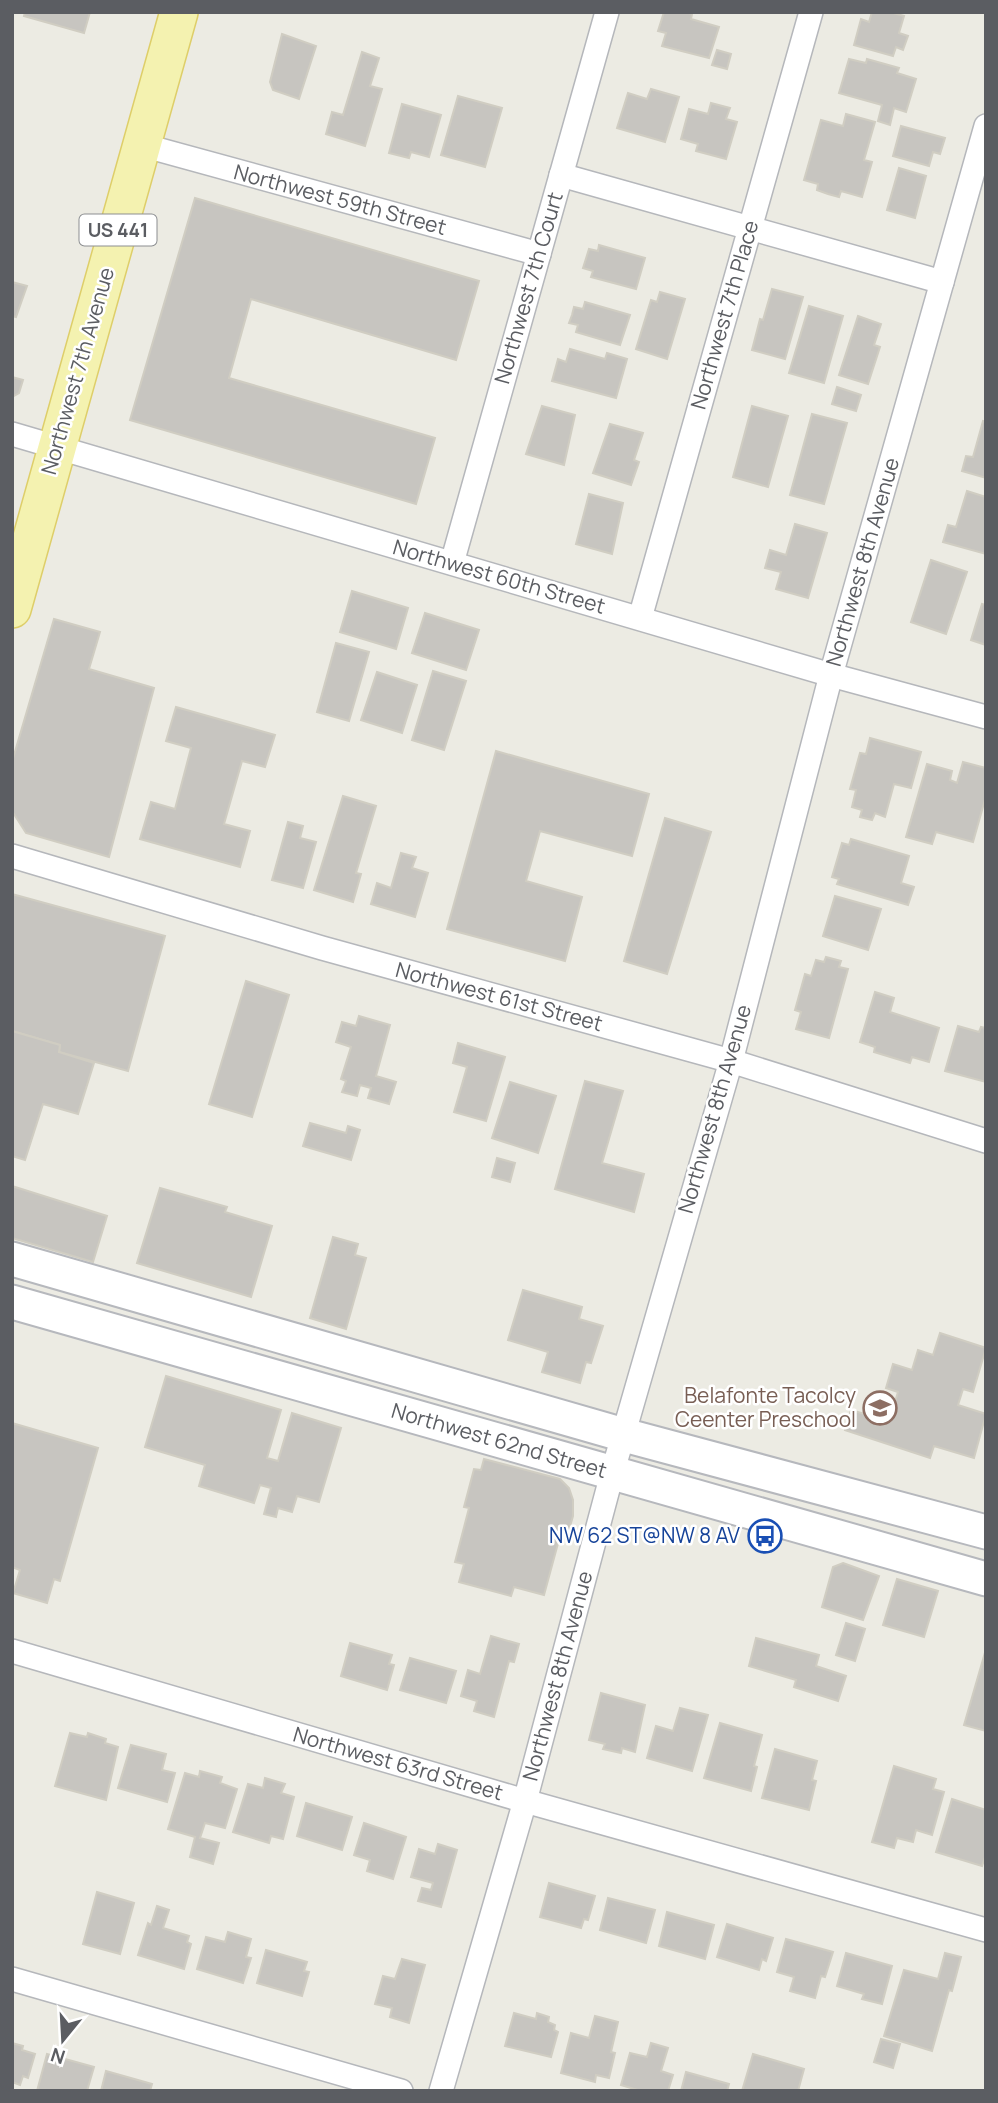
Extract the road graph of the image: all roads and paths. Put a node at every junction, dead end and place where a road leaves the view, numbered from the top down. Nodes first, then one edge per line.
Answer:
1 (179, 12) edge
2 (607, 12) edge
3 (811, 12) edge
4 (986, 126) edge
5 (142, 145) junction
6 (561, 175) junction
7 (750, 228) junction
8 (539, 254) junction
9 (942, 282) junction
10 (12, 434) edge
11 (57, 447) junction
12 (452, 563) junction
13 (12, 609) edge
14 (640, 618) junction
15 (831, 675) junction
16 (986, 717) edge
17 (12, 856) edge
18 (731, 1061) junction
19 (986, 1141) edge
20 (12, 1259) edge
21 (12, 1302) edge
22 (624, 1435) junction
23 (612, 1474) junction
24 (986, 1532) edge
25 (986, 1579) edge
26 (12, 1651) edge
27 (525, 1801) junction
28 (986, 1930) edge
29 (12, 1979) edge
30 (401, 2091) edge
31 (442, 2091) edge

1 - 5 main road, Northwest 7th Avenue / US 441
2 - 6 street, Northwest 7th Court
3 - 7 street, Northwest 7th Place
4 - 9 street, Northwest 8th Avenue
5 - 8 street, Northwest 59th Street
5 - 11 main road, Northwest 7th Avenue / US 441
6 - 7 street
6 - 8 street, Northwest 7th Court
7 - 9 street
7 - 14 street, Northwest 7th Place
8 - 12 street, Northwest 7th Court
9 - 15 street, Northwest 8th Avenue
10 - 11 street, Northwest 60th Street
11 - 12 street, Northwest 60th Street
11 - 13 main road, Northwest 7th Avenue / US 441
12 - 14 street, Northwest 60th Street
14 - 15 street, Northwest 60th Street
15 - 16 street, Northwest 60th Street
15 - 18 street, Northwest 8th Avenue
17 - 18 street, Northwest 61st Street
18 - 19 street, Northwest 61st Street
18 - 22 street, Northwest 8th Avenue
20 - 22 main road, Northwest 62nd Street
21 - 23 main road, Northwest 62nd Street
22 - 23 street, Northwest 8th Avenue
22 - 24 main road, Northwest 62nd Street
23 - 25 main road, Northwest 62nd Street
23 - 27 street, Northwest 8th Avenue
26 - 27 street, Northwest 63rd Street
27 - 28 street, Northwest 63rd Street
27 - 31 street, Northwest 8th Avenue
29 - 30 street

